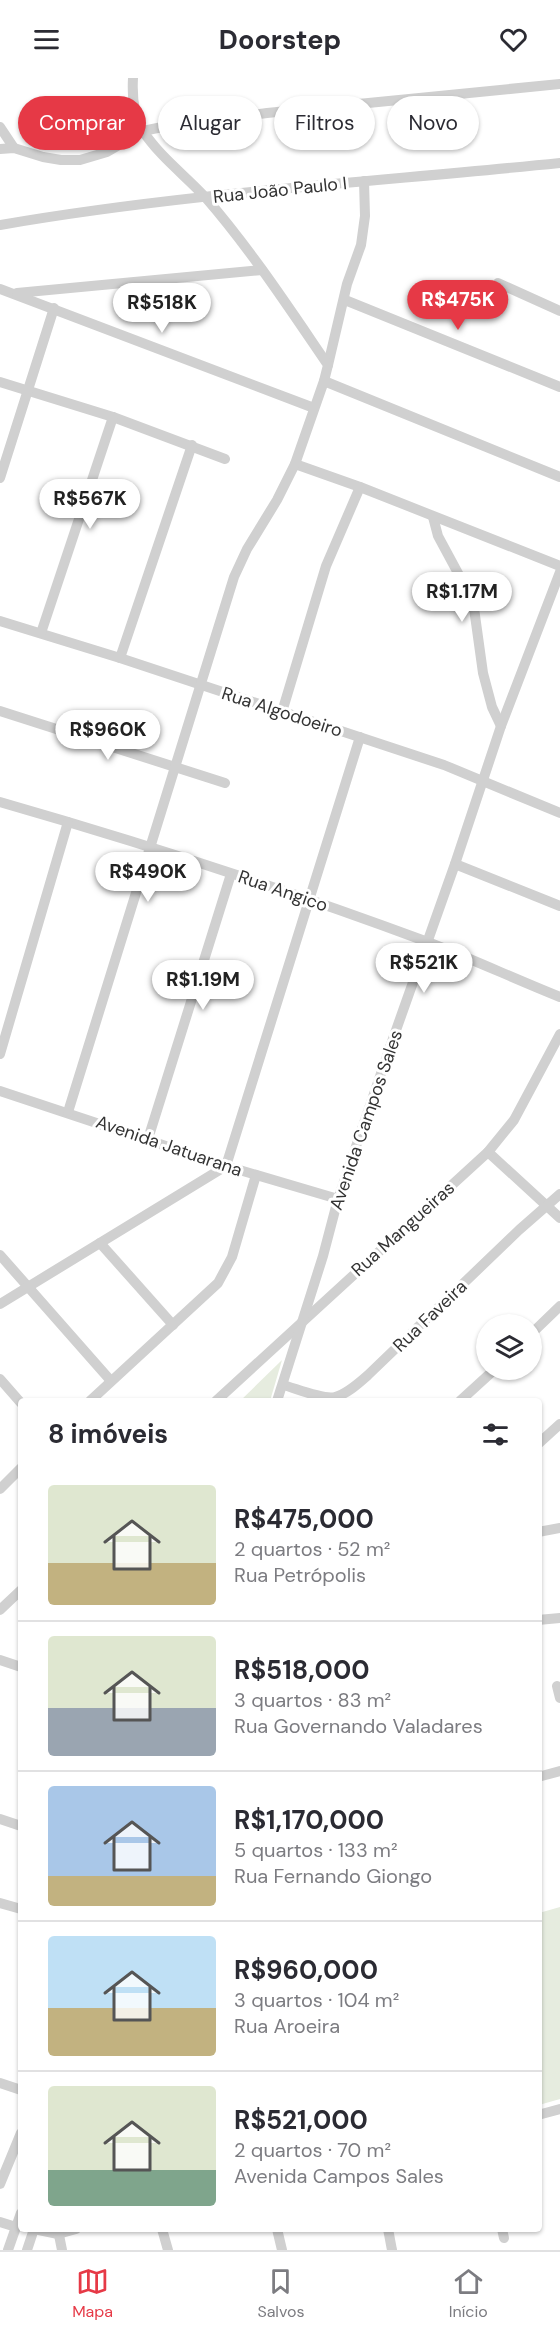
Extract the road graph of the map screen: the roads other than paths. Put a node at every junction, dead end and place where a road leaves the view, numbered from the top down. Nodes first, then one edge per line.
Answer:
1 (133, 78) edge
2 (560, 84) edge
3 (134, 96) edge
4 (0, 127) edge
5 (146, 130) edge
6 (146, 134) edge
7 (14, 148) junction
8 (0, 149) edge
9 (18, 149) edge
10 (20, 150) edge
11 (110, 150) edge
12 (560, 163) edge
13 (364, 181) junction
14 (205, 198) junction
15 (0, 225) edge
16 (262, 270) junction
17 (498, 283) dead end
18 (0, 289) edge
19 (14, 293) junction
20 (345, 300) junction
21 (54, 308) junction
22 (560, 311) edge
23 (328, 364) junction
24 (324, 381) junction
25 (0, 382) edge
26 (560, 387) edge
27 (28, 391) junction
28 (314, 408) junction
29 (113, 417) junction
30 (192, 446) junction
31 (225, 459) dead end
32 (295, 464) junction
33 (560, 477) edge
34 (0, 478) edge
35 (360, 487) junction
36 (433, 516) junction
37 (560, 566) edge
38 (560, 572) edge
39 (0, 621) edge
40 (41, 633) junction
41 (120, 658) junction
42 (201, 686) junction
43 (0, 711) edge
44 (282, 712) junction
45 (501, 726) junction
46 (360, 737) junction
47 (174, 767) junction
48 (483, 779) junction
49 (225, 783) dead end
50 (0, 802) edge
51 (560, 813) edge
52 (68, 822) junction
53 (151, 846) junction
54 (455, 864) junction
55 (231, 873) junction
56 (310, 900) junction
57 (560, 906) edge
58 (428, 942) junction
59 (560, 997) edge
60 (560, 1034) edge
61 (0, 1054) edge
62 (0, 1090) edge
63 (68, 1112) junction
64 (148, 1139) junction
65 (488, 1152) junction
66 (226, 1166) junction
67 (256, 1176) junction
68 (560, 1194) edge
69 (338, 1199) junction
70 (548, 1206) junction
71 (560, 1218) edge
72 (100, 1243) junction
73 (0, 1255) edge
74 (29, 1287) junction
75 (0, 1304) edge
76 (560, 1306) edge
77 (302, 1321) junction
78 (542, 1323) edge
79 (173, 1325) junction
80 (0, 1379) edge
81 (483, 1380) edge
82 (111, 1381) junction
83 (283, 1385) junction
84 (93, 1398) edge
85 (219, 1398) edge
86 (278, 1398) edge
87 (463, 1398) edge
88 (18, 1400) edge
89 (560, 1424) edge
90 (542, 1440) edge
91 (18, 1471) edge
92 (0, 1489) edge
93 (560, 1528) edge
94 (542, 1531) edge
95 (18, 1593) edge
96 (0, 1610) edge
97 (560, 1618) edge
98 (542, 1620) edge
99 (0, 1660) edge
100 (18, 1666) edge
101 (557, 1686) dead end
102 (560, 1698) edge
103 (560, 1771) edge
104 (542, 1776) edge
105 (0, 1819) edge
106 (18, 1825) edge
107 (0, 1903) edge
108 (18, 1908) edge
109 (0, 2083) edge
110 (18, 2089) edge
111 (560, 2109) edge
112 (542, 2114) edge
113 (18, 2140) edge
114 (0, 2184) edge
115 (18, 2221) edge
116 (0, 2222) edge
117 (16, 2227) junction
118 (33, 2232) edge
119 (58, 2232) edge
120 (163, 2232) edge
121 (278, 2232) edge
122 (389, 2232) edge
123 (0, 2244) edge
124 (8, 2250) edge
125 (27, 2250) edge
126 (62, 2250) edge
127 (168, 2250) edge
128 (282, 2250) edge
129 (392, 2250) edge

1 - 3 street
2 - 5 street
4 - 7 street
6 - 14 street
7 - 8 street
7 - 9 street
10 - 11 street
12 - 13 street, Rua João Paulo I
13 - 14 street, Rua João Paulo I
13 - 20 street
14 - 15 street, Rua João Paulo I
14 - 16 street
16 - 19 street
16 - 23 street
17 - 22 street
18 - 19 street
19 - 21 street
20 - 23 street
20 - 26 street
21 - 27 street
21 - 28 street
23 - 24 street
24 - 28 street
24 - 33 street
25 - 27 street
27 - 29 street
27 - 34 street
28 - 32 street
29 - 30 street
29 - 40 street
30 - 31 street
30 - 41 street
32 - 35 street
32 - 42 street
35 - 36 street
35 - 44 street
36 - 37 street
36 - 45 street
38 - 45 street, Avenida Campos Sales
39 - 40 street, Rua Algodoeiro
40 - 41 street, Rua Algodoeiro
41 - 42 street, Rua Algodoeiro
42 - 44 street, Rua Algodoeiro
42 - 47 street
43 - 47 street
44 - 46 street, Rua Algodoeiro
45 - 48 street, Avenida Campos Sales
46 - 48 street, Rua Algodoeiro
46 - 56 street
47 - 49 street
47 - 53 street
48 - 51 street, Rua Algodoeiro
48 - 54 street, Avenida Campos Sales
50 - 52 street, Rua Angico
52 - 53 street, Rua Angico
52 - 61 street
53 - 55 street, Rua Angico
53 - 63 street
54 - 57 street
54 - 58 street, Avenida Campos Sales
55 - 56 street, Rua Angico
55 - 64 street
56 - 58 street, Rua Angico
56 - 66 street
58 - 59 street, Rua Angico
58 - 69 street, Avenida Campos Sales
60 - 65 street, Rua Mangueiras
62 - 63 street, Avenida Jatuarana
63 - 64 street, Avenida Jatuarana
64 - 66 street, Avenida Jatuarana
65 - 70 street
65 - 77 street, Rua Mangueiras
66 - 67 street, Avenida Jatuarana
66 - 72 street
67 - 69 street, Avenida Jatuarana
67 - 79 street
68 - 70 street, Rua Faveira
69 - 77 street, Avenida Campos Sales
70 - 71 street
70 - 83 street, Rua Faveira
72 - 74 street
72 - 79 street
73 - 74 street
74 - 75 street
74 - 82 street
76 - 78 street
77 - 83 street, Avenida Campos Sales
77 - 85 street, Rua Mangueiras
79 - 82 street
80 - 88 street
81 - 87 street
82 - 84 street
83 - 86 street, Avenida Campos Sales
89 - 90 street
91 - 92 street
93 - 94 street
95 - 96 street
97 - 98 street
99 - 100 street
101 - 102 street
103 - 104 street
105 - 106 street
107 - 108 street
109 - 110 street
111 - 112 street
113 - 114 street
115 - 117 street
116 - 117 street
117 - 124 street
118 - 125 street
119 - 126 street
120 - 127 street
121 - 128 street
122 - 129 street
123 - 124 street

